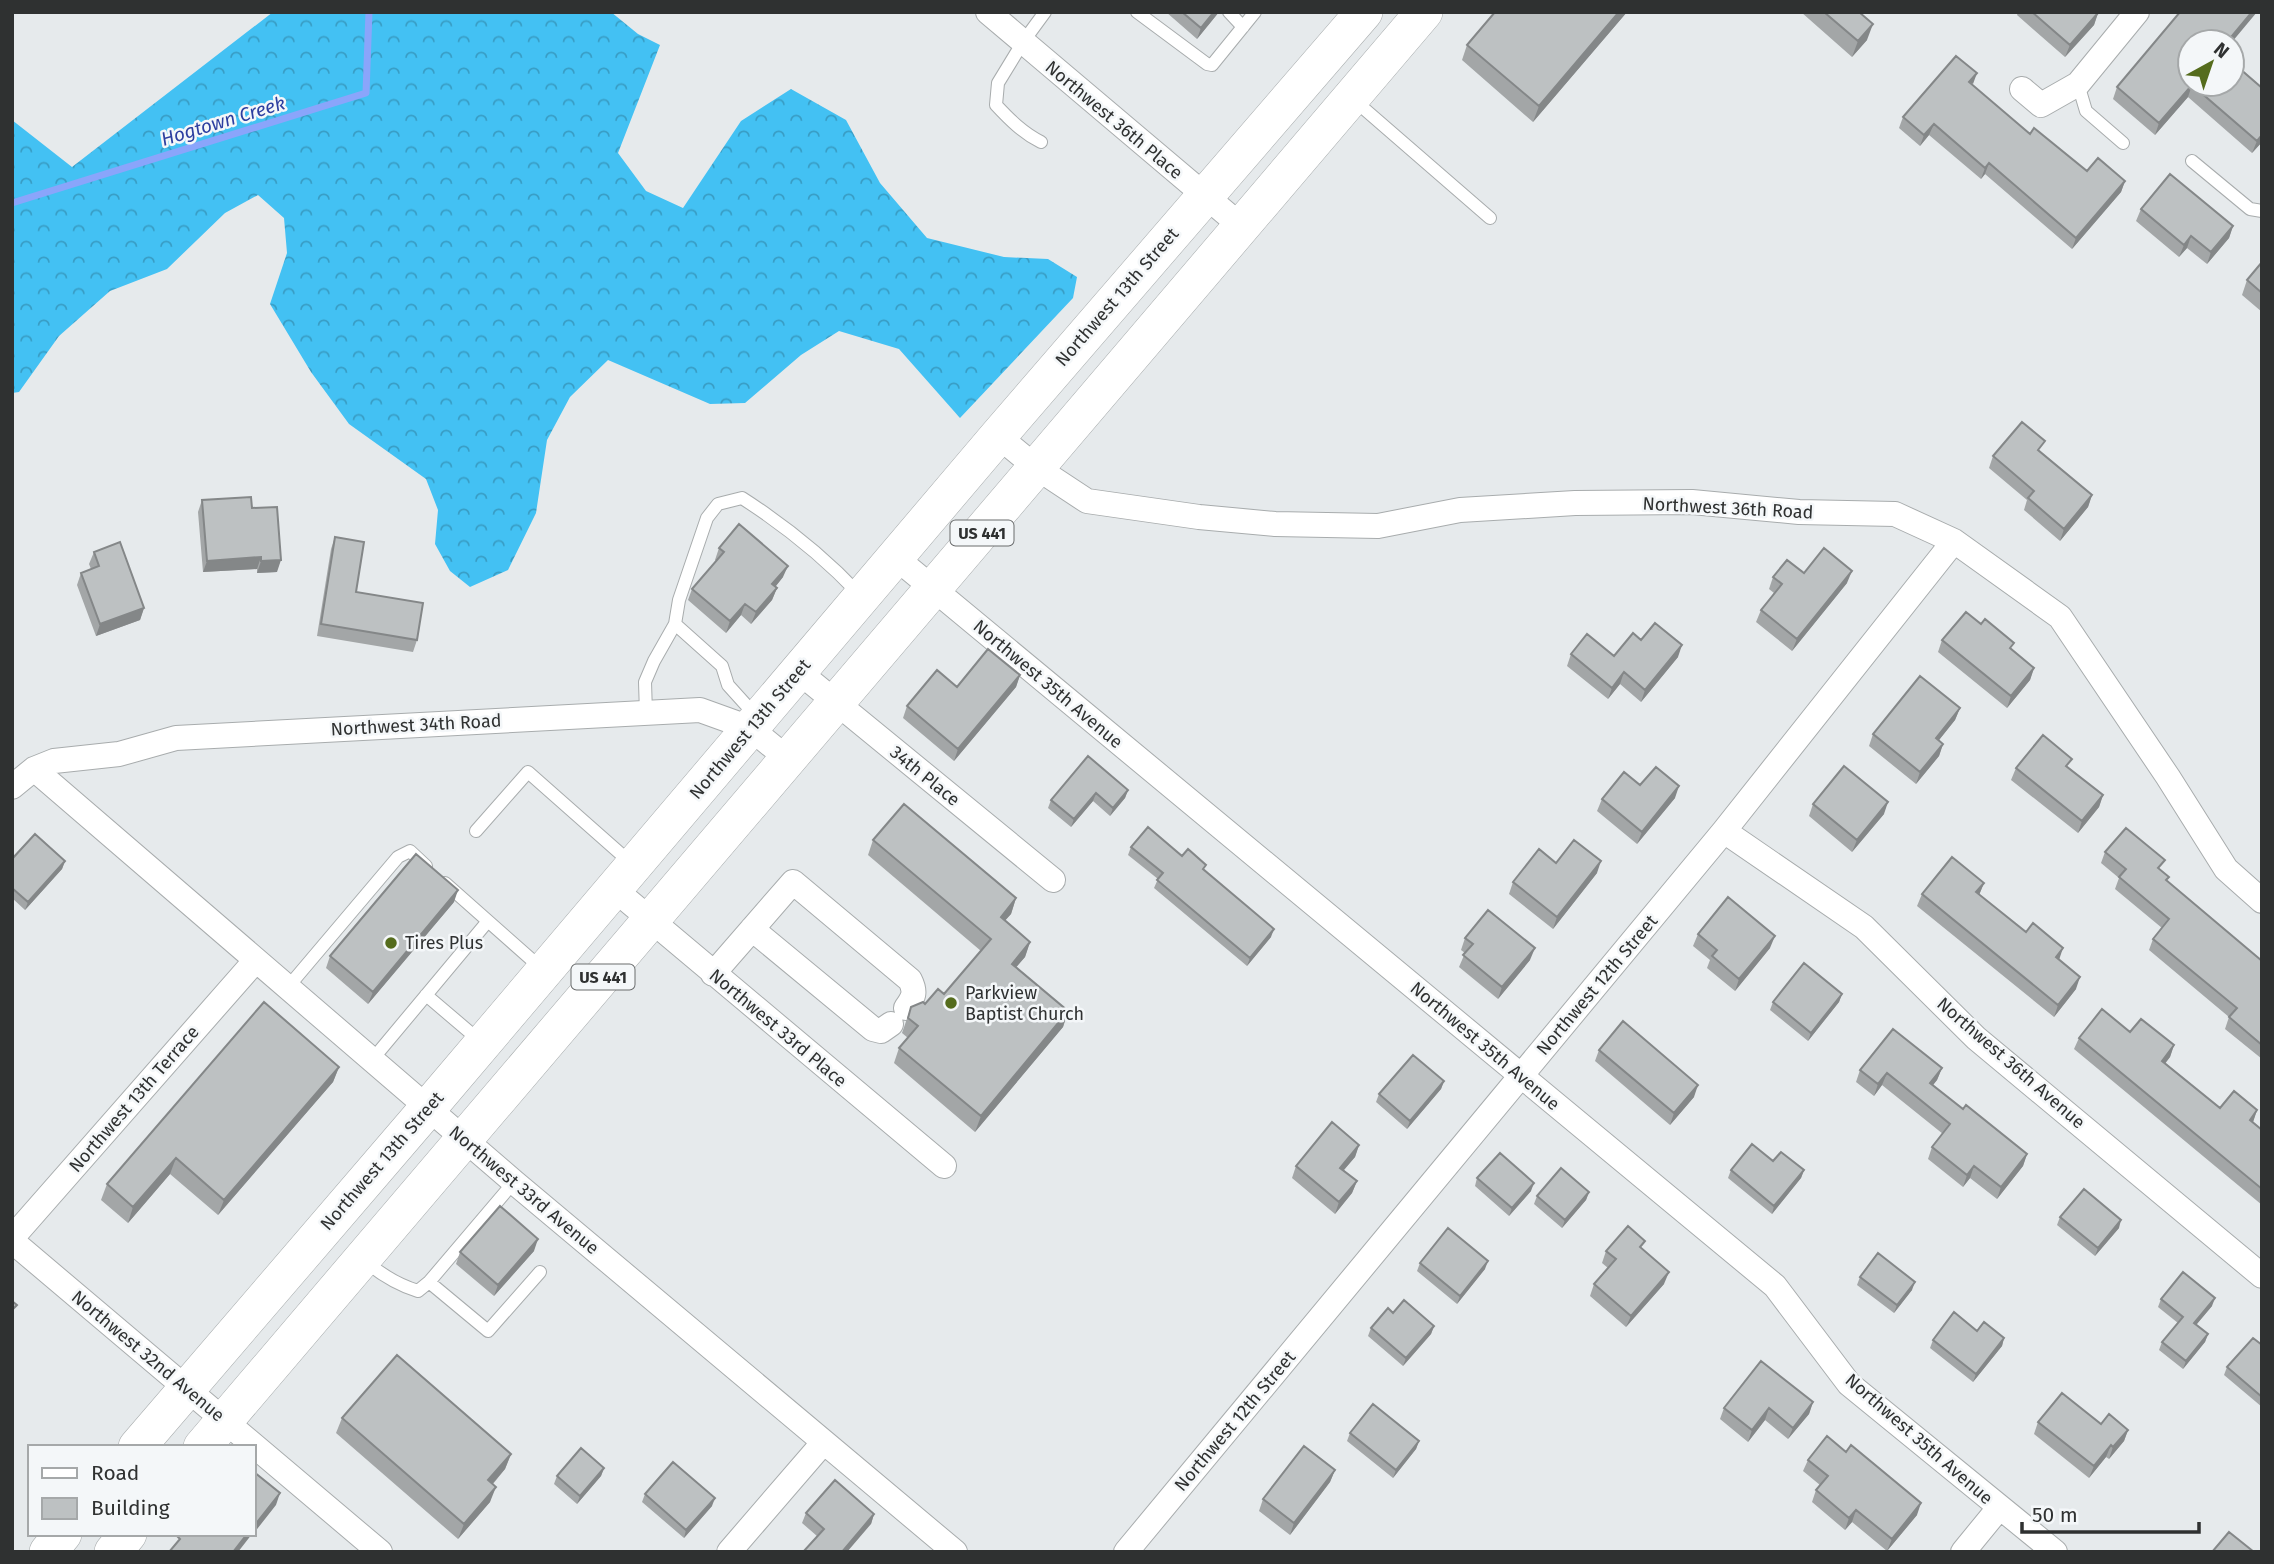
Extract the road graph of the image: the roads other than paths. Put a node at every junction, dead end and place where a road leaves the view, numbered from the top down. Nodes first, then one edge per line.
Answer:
1 (988, 12) edge
2 (1045, 12) edge
3 (1137, 12) edge
4 (1229, 12) edge
5 (1255, 12) edge
6 (1364, 12) edge
7 (1424, 12) edge
8 (2137, 12) edge
9 (1242, 27) junction
10 (1023, 42) junction
11 (2078, 84) junction
12 (2022, 89) dead end
13 (1351, 98) junction
14 (1041, 142) dead end
15 (2123, 143) dead end
16 (2192, 161) dead end
17 (1205, 195) junction
18 (2262, 211) edge
19 (1490, 218) dead end
20 (1241, 226) junction
21 (998, 436) junction
22 (1037, 468) junction
23 (1954, 541) junction
24 (895, 557) junction
25 (934, 589) junction
26 (862, 597) junction
27 (675, 624) junction
28 (799, 672) junction
29 (836, 703) junction
30 (646, 713) junction
31 (754, 723) junction
32 (788, 759) junction
33 (34, 769) junction
34 (12, 787) edge
35 (476, 831) dead end
36 (1724, 831) junction
37 (624, 877) junction
38 (1053, 880) dead end
39 (2262, 901) edge
40 (488, 921) junction
41 (651, 921) junction
42 (752, 929) junction
43 (256, 960) junction
44 (544, 971) junction
45 (713, 974) junction
46 (288, 987) junction
47 (426, 995) junction
48 (482, 1044) junction
49 (372, 1060) junction
50 (1521, 1076) junction
51 (428, 1108) junction
52 (464, 1140) junction
53 (944, 1166) dead end
54 (514, 1182) junction
55 (12, 1239) edge
56 (363, 1259) junction
57 (540, 1272) dead end
58 (2262, 1276) edge
59 (429, 1282) junction
60 (187, 1388) junction
61 (214, 1434) edge
62 (823, 1443) junction
63 (139, 1445) edge
64 (229, 1445) edge
65 (256, 1465) edge
66 (1999, 1508) junction
67 (61, 1536) edge
68 (126, 1536) edge
69 (369, 1548) edge
70 (48, 1552) edge
71 (113, 1552) edge
72 (729, 1552) edge
73 (956, 1552) edge
74 (1126, 1552) edge
75 (1963, 1552) edge
76 (2055, 1552) edge

1 - 10 street, Northwest 36th Place
2 - 10 lane
3 - 9 lane
4 - 9 lane
5 - 9 lane
6 - 17 main road, Northwest 13th Street / US 441
7 - 13 main road, US 441
8 - 11 street
10 - 14 lane
10 - 17 street, Northwest 36th Place
11 - 12 street
11 - 15 lane
13 - 19 lane
13 - 20 main road, US 441
16 - 18 lane
17 - 20 street, Northwest 36th Place
17 - 21 main road, Northwest 13th Street / US 441
20 - 22 main road, US 441
21 - 22 street, Northwest 36th Road
21 - 24 main road, Northwest 13th Street / US 441
22 - 23 street, Northwest 36th Road
22 - 25 main road, US 441
23 - 36 street, Northwest 12th Street
23 - 39 street, Northwest 36th Road
24 - 25 street, Northwest 35th Avenue
24 - 26 main road, Northwest 13th Street / US 441
25 - 29 main road, US 441
25 - 50 street, Northwest 35th Avenue
26 - 27 lane
26 - 28 main road, Northwest 13th Street / US 441
27 - 30 lane
27 - 31 lane
28 - 29 street, 34th Place
28 - 31 main road, Northwest 13th Street / US 441
29 - 32 main road, US 441
29 - 38 street, 34th Place
30 - 31 street, Northwest 34th Road
30 - 33 street, Northwest 34th Road
31 - 32 street, Northwest 34th Road
31 - 37 main road, Northwest 13th Street / US 441
32 - 41 main road, US 441
33 - 34 street
33 - 43 street, Northwest 33rd Avenue
35 - 37 lane
36 - 50 street, Northwest 12th Street
36 - 58 street, Northwest 36th Avenue
37 - 41 street, Northwest 33rd Place
37 - 44 main road, Northwest 13th Street / US 441
40 - 44 lane
40 - 46 lane
40 - 47 lane
41 - 45 street, Northwest 33rd Place
41 - 52 main road, US 441
42 - 42 street
42 - 45 street
43 - 46 street, Northwest 33rd Avenue
43 - 55 street, Northwest 13th Terrace
44 - 48 main road, Northwest 13th Street / US 441
45 - 53 street, Northwest 33rd Place
46 - 49 street, Northwest 33rd Avenue
47 - 48 lane
47 - 49 lane
48 - 51 main road, Northwest 13th Street / US 441
49 - 51 street, Northwest 33rd Avenue
50 - 66 street, Northwest 35th Avenue
50 - 74 street, Northwest 12th Street
51 - 52 street, Northwest 33rd Avenue
51 - 60 main road, Northwest 13th Street / US 441
52 - 54 street, Northwest 33rd Avenue
52 - 56 main road, US 441
54 - 59 lane
54 - 62 street, Northwest 33rd Avenue
55 - 60 street, Northwest 32nd Avenue
56 - 59 lane
56 - 61 main road, US 441
57 - 59 lane
60 - 61 street, Northwest 32nd Avenue
60 - 63 main road, Northwest 13th Street / US 441
61 - 64 street, Northwest 32nd Avenue
62 - 72 street
62 - 73 street, Northwest 33rd Avenue
65 - 69 street, Northwest 32nd Avenue
66 - 75 street
66 - 76 street, Northwest 35th Avenue
67 - 70 main road
68 - 71 main road

